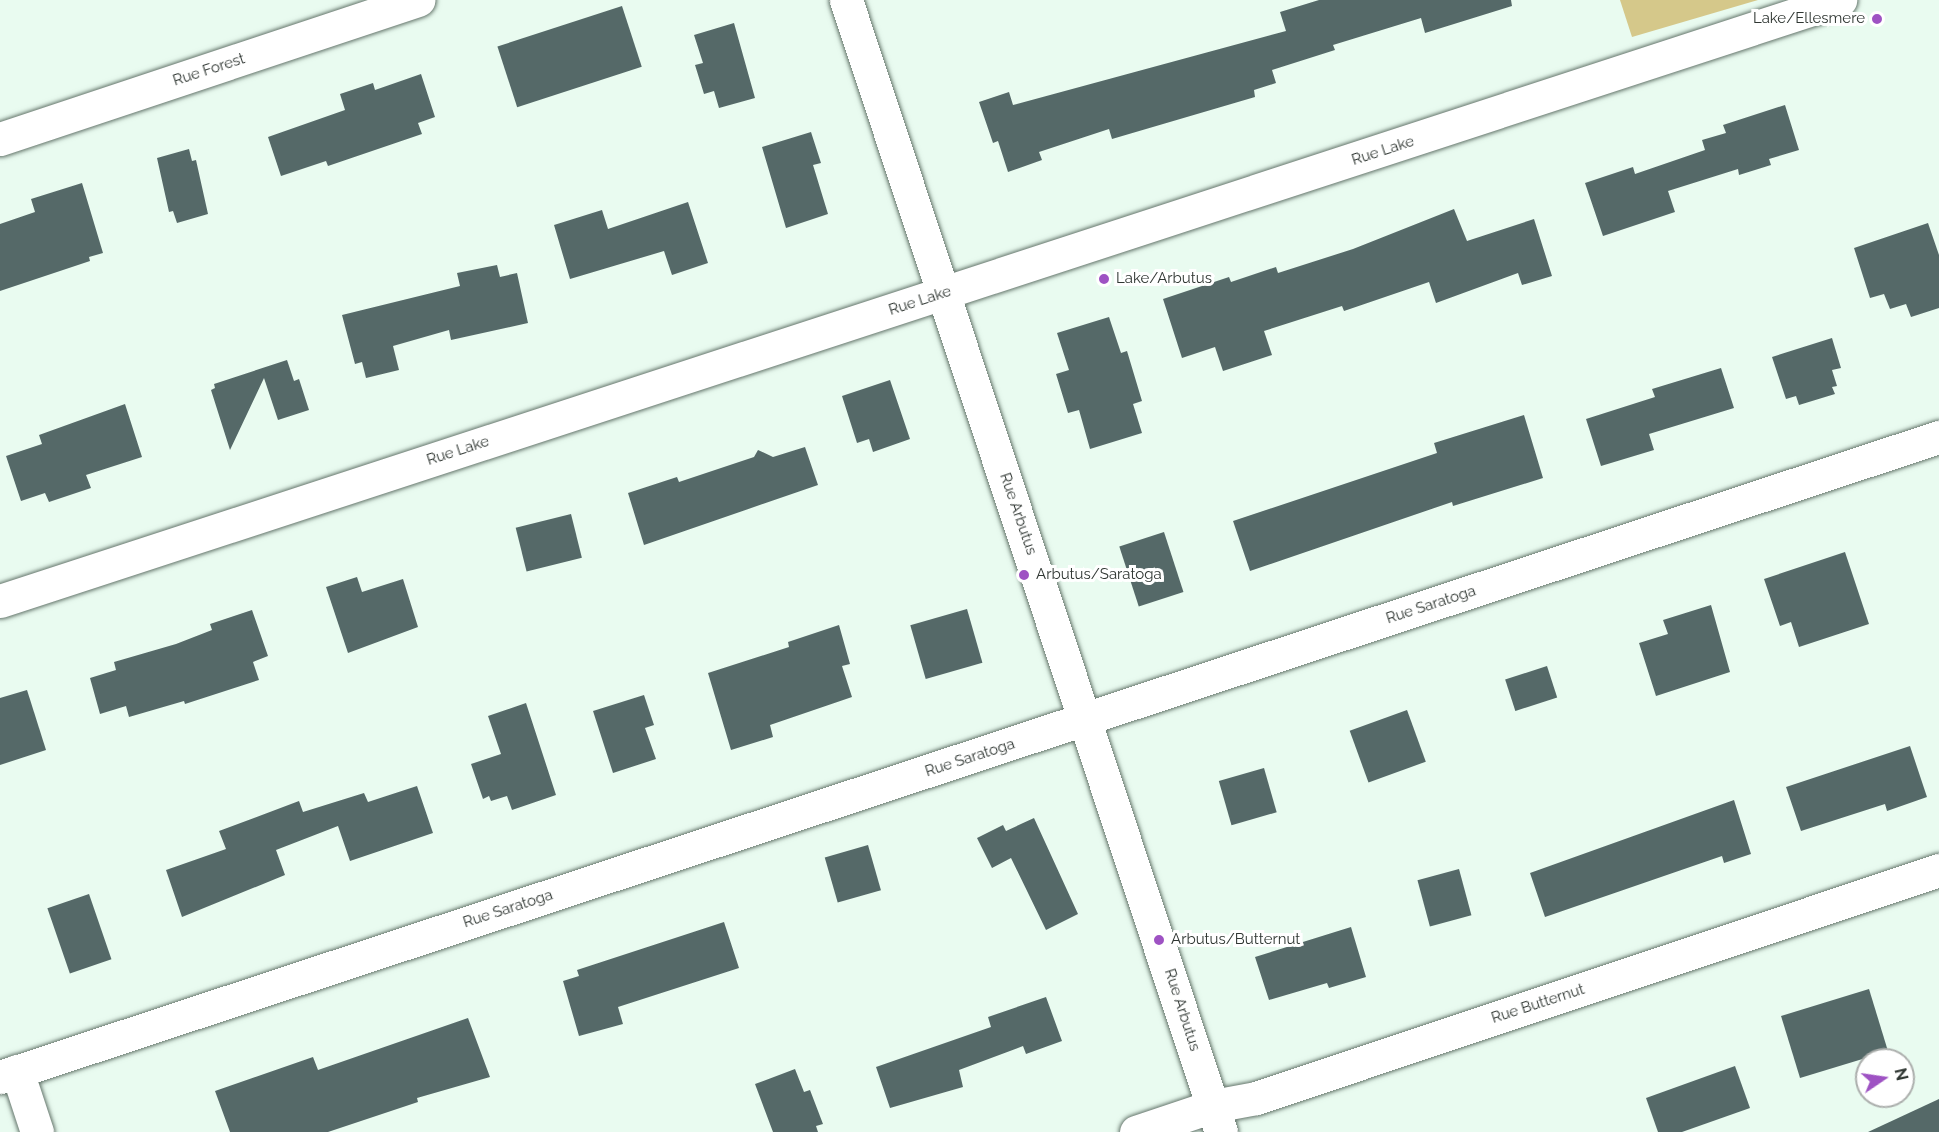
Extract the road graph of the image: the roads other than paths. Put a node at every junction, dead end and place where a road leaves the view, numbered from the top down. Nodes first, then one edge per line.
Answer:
1 (418, 0) edge
2 (846, 0) edge
3 (1840, 0) edge
4 (0, 139) edge
5 (944, 293) junction
6 (1939, 437) edge
7 (0, 601) edge
8 (1087, 719) junction
9 (1939, 870) edge
10 (9, 1074) edge
11 (1217, 1119) edge
12 (37, 1132) edge
13 (1136, 1132) edge

1 - 4 street, Rue Forest
2 - 5 street, Rue Arbutus
3 - 5 street, Rue Lake
5 - 7 street, Rue Lake
5 - 8 street, Rue Arbutus
6 - 8 street, Rue Saratoga
8 - 10 street, Rue Saratoga
8 - 11 street, Rue Arbutus
9 - 11 street, Rue Butternut
10 - 12 street
11 - 13 street, Rue Butternut

